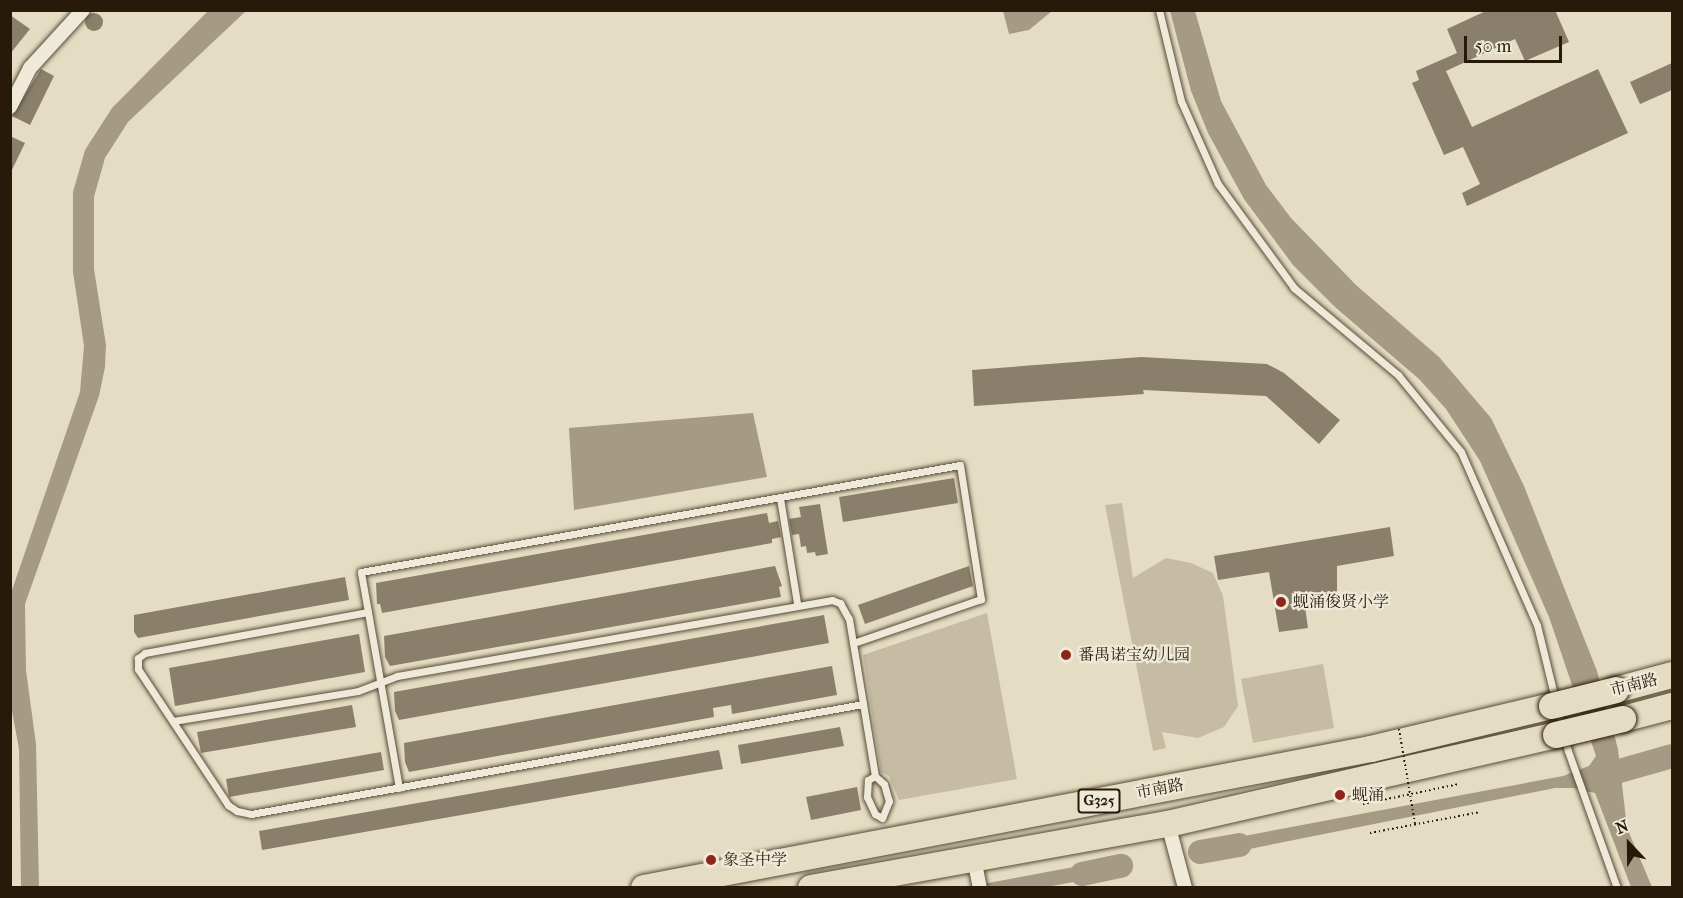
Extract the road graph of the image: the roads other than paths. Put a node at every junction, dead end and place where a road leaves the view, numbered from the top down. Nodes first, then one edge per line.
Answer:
1 (82, 10) edge
2 (1160, 10) edge
3 (10, 107) edge
4 (780, 498) junction
5 (797, 603) junction
6 (368, 612) junction
7 (853, 643) junction
8 (1672, 675) edge
9 (381, 682) junction
10 (862, 704) junction
11 (1672, 706) edge
12 (172, 721) junction
13 (875, 776) junction
14 (399, 788) junction
15 (1168, 824) junction
16 (884, 830) junction
17 (977, 875) edge
18 (644, 888) edge
19 (811, 888) edge
20 (1185, 888) edge
21 (1617, 888) edge

1 - 3 street
2 - 21 lane
4 - 5 lane
4 - 6 lane
4 - 7 lane
5 - 7 lane
5 - 9 lane
6 - 9 lane
6 - 12 lane
7 - 10 lane
8 - 16 highway, 市南路 / G325, bridge
9 - 12 lane
9 - 14 lane
10 - 13 lane
10 - 14 lane
11 - 15 highway, 市南路 / G325, bridge
12 - 14 lane
13 - 16 lane
13 - 16 lane
15 - 17 highway, 市南路 / G325
15 - 20 street
16 - 18 highway, 市南路 / G325
17 - 19 highway, 市南路 / G325

